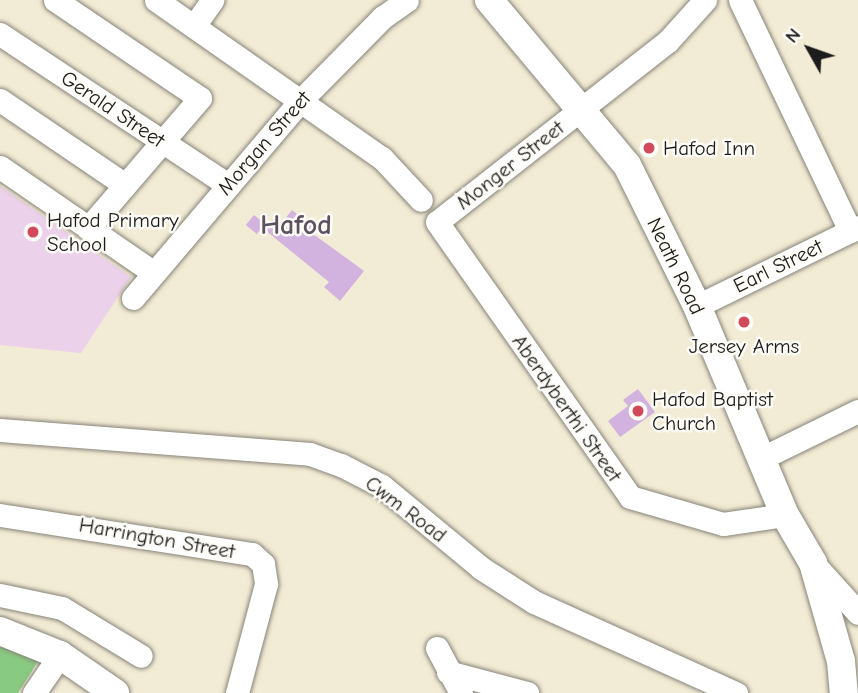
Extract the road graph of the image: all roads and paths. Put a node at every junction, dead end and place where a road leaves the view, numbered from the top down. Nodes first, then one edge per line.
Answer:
1 (55, 0) edge
2 (156, 0) edge
3 (212, 0) edge
4 (407, 0) edge
5 (489, 0) edge
6 (705, 0) edge
7 (740, 0) edge
8 (376, 8) edge
9 (194, 26) junction
10 (0, 34) edge
11 (302, 99) junction
12 (0, 100) edge
13 (583, 110) junction
14 (162, 142) junction
15 (0, 167) edge
16 (226, 184) junction
17 (125, 185) junction
18 (421, 200) dead end
19 (437, 222) joint
20 (88, 228) junction
21 (854, 229) edge
22 (154, 273) junction
23 (133, 298) dead end
24 (697, 306) junction
25 (858, 411) edge
26 (0, 430) edge
27 (762, 458) junction
28 (0, 515) edge
29 (785, 515) junction
30 (813, 563) junction
31 (0, 595) edge
32 (853, 599) edge
33 (0, 631) edge
34 (436, 648) dead end
35 (60, 655) junction
36 (142, 656) dead end
37 (448, 672) junction
38 (838, 680) edge
39 (34, 693) edge
40 (115, 693) edge
41 (237, 693) edge
42 (461, 693) edge
43 (527, 693) edge
44 (736, 693) edge

1 - 14 street
2 - 9 street
3 - 9 street
4 - 8 street, Morgan Street
5 - 13 main road, Neath Road
6 - 13 street, Monger Street
7 - 21 street
8 - 11 street, Morgan Street
9 - 11 street
10 - 14 street, Gerald Street
11 - 16 street, Morgan Street
11 - 18 street
12 - 17 street
13 - 19 street, Monger Street
13 - 24 main road, Neath Road
14 - 16 street, Gerald Street
14 - 17 street
15 - 20 street
16 - 22 street, Morgan Street
17 - 20 street
19 - 29 street, Aberdyberthi Street
20 - 22 street
21 - 24 street, Earl Street
22 - 23 street, Morgan Street
24 - 27 main road, Neath Road
25 - 27 street
26 - 44 street, Cwm Road
27 - 29 main road, Neath Road
28 - 41 street, Harrington Street
29 - 30 main road, Neath Road
30 - 32 street
30 - 38 main road, Neath Road
31 - 36 street
33 - 35 main road
34 - 37 street
35 - 39 street
35 - 40 main road
37 - 42 street
37 - 43 street

